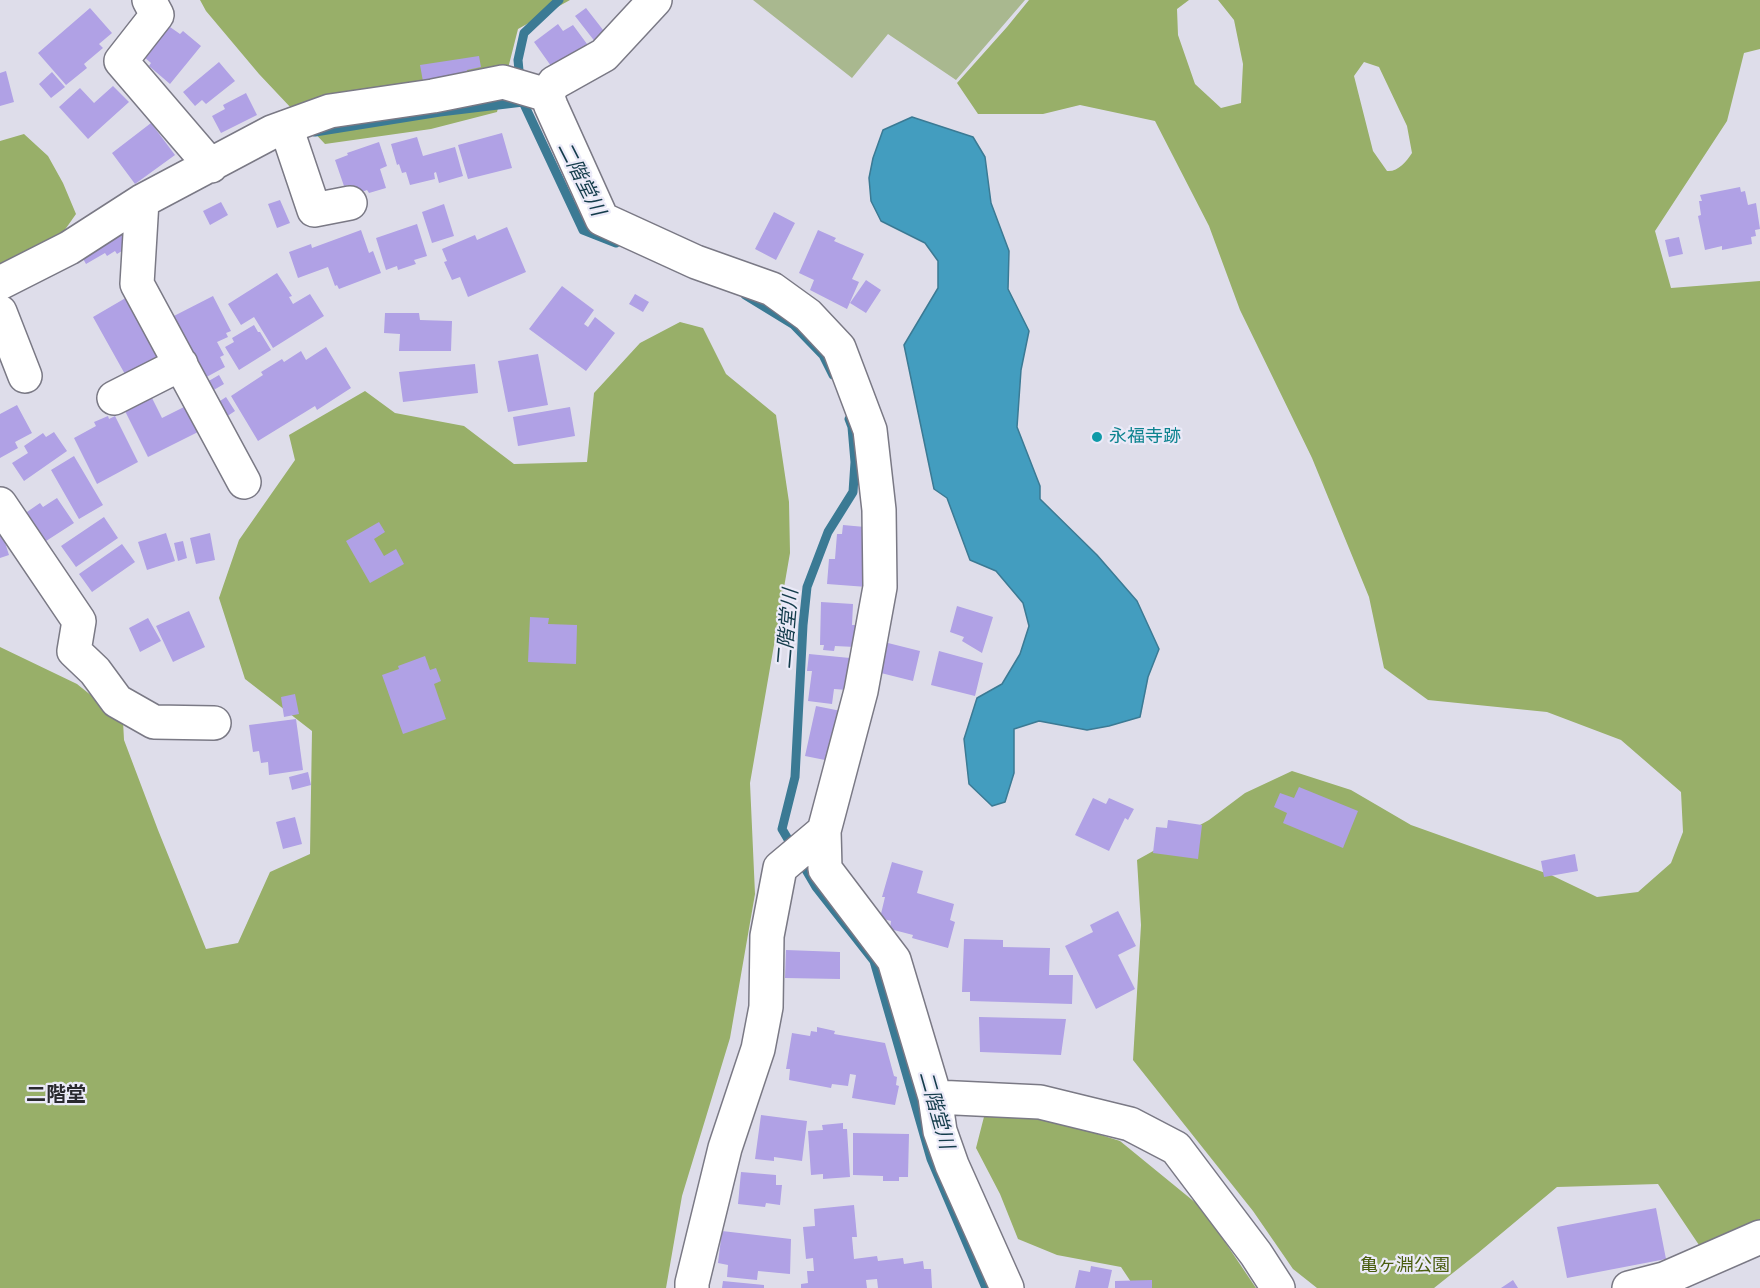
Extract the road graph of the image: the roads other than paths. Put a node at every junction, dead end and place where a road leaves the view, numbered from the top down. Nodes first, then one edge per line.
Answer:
1 (149, 0) edge
2 (656, 0) edge
3 (547, 94) junction
4 (286, 127) junction
5 (211, 166) junction
6 (142, 201) junction
7 (350, 203) dead end
8 (0, 283) edge
9 (0, 312) edge
10 (181, 364) junction
11 (25, 376) dead end
12 (114, 398) dead end
13 (244, 482) dead end
14 (0, 504) edge
15 (214, 723) dead end
16 (824, 831) junction
17 (935, 1097) junction
18 (1760, 1237) edge
19 (692, 1288) edge
20 (1007, 1288) edge
21 (1278, 1288) edge
22 (1629, 1288) edge

1 - 5 street
2 - 3 street
3 - 4 street
3 - 16 street
4 - 5 street
4 - 7 street
5 - 6 street
6 - 8 street
6 - 10 street
9 - 11 street
10 - 12 street
10 - 13 street
14 - 15 street
16 - 17 street
16 - 19 street
17 - 20 street
17 - 21 street
18 - 22 street

